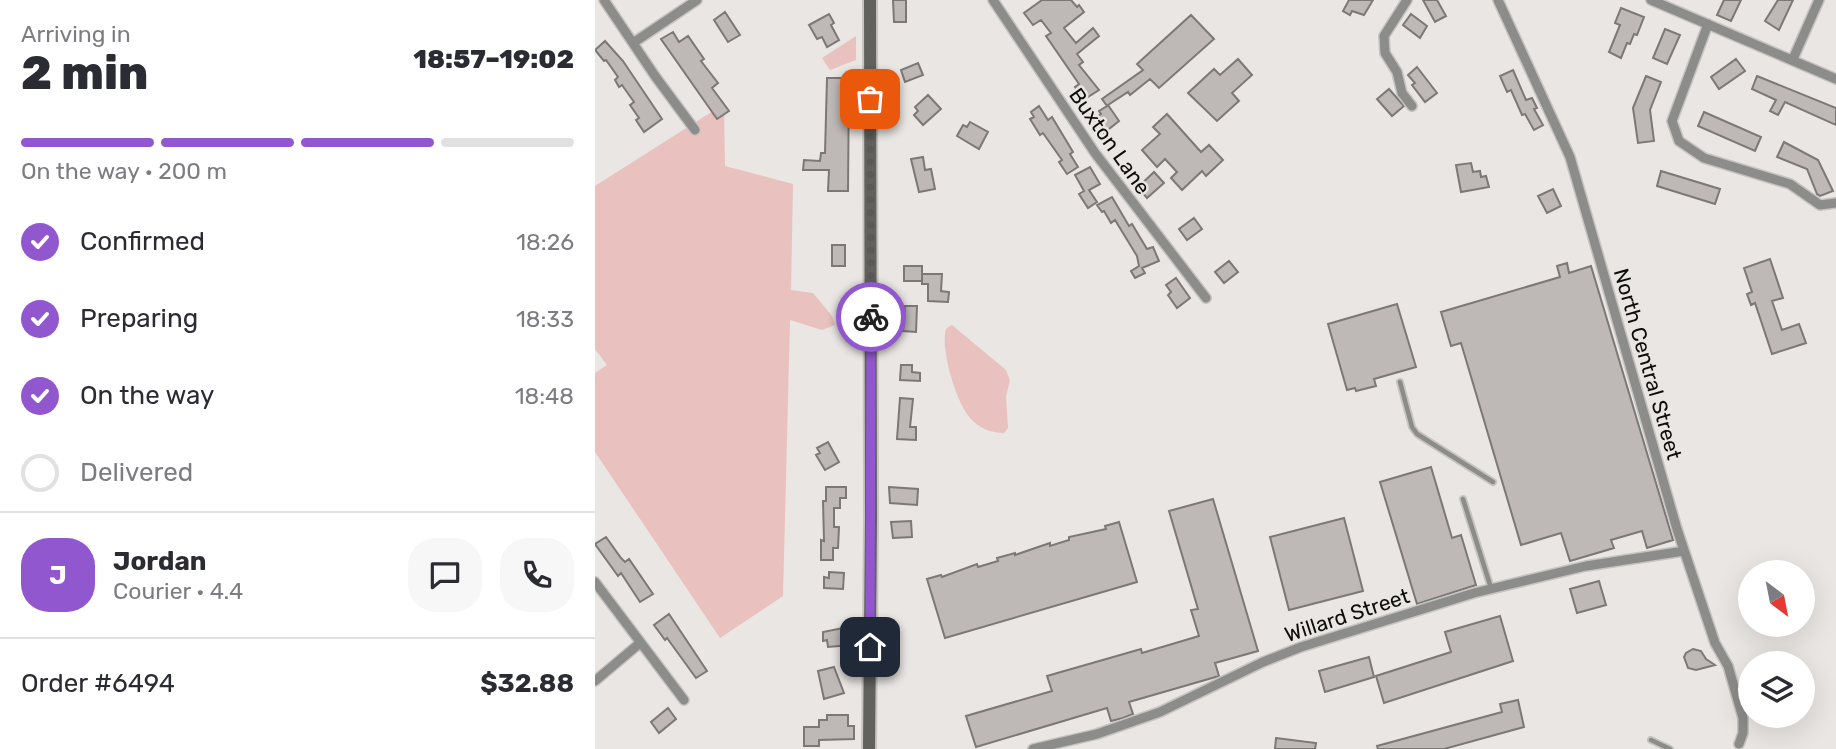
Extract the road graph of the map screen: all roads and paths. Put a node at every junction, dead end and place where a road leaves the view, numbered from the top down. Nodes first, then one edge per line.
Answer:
1 (604, 0) edge
2 (697, 0) edge
3 (870, 0) edge
4 (993, 0) edge
5 (1407, 0) edge
6 (1498, 0) edge
7 (1651, 0) edge
8 (1819, 0) edge
9 (1708, 24) junction
10 (633, 43) junction
11 (1793, 59) junction
12 (1836, 79) edge
13 (1412, 106) dead end
14 (695, 130) dead end
15 (1836, 203) edge
16 (1206, 298) dead end
17 (1400, 382) dead end
18 (1493, 482) dead end
19 (1463, 499) dead end
20 (1684, 551) junction
21 (595, 582) edge
22 (1492, 589) junction
23 (640, 643) junction
24 (595, 681) edge
25 (684, 700) dead end
26 (1651, 740) dead end
27 (1738, 746) edge
28 (869, 749) edge
29 (1033, 749) edge
30 (1670, 749) edge

1 - 10 street
2 - 10 street
3 - 28 main road
4 - 16 street, Buxton Lane
5 - 13 street
6 - 20 street, North Central Street
7 - 9 street
8 - 11 street
9 - 11 street
9 - 15 street
10 - 14 street
11 - 12 street
17 - 18 lane
19 - 22 lane
20 - 22 street, Willard Street
20 - 27 street, North Central Street
21 - 23 street
22 - 29 street, Willard Street
23 - 24 street
23 - 25 street
26 - 30 lane

